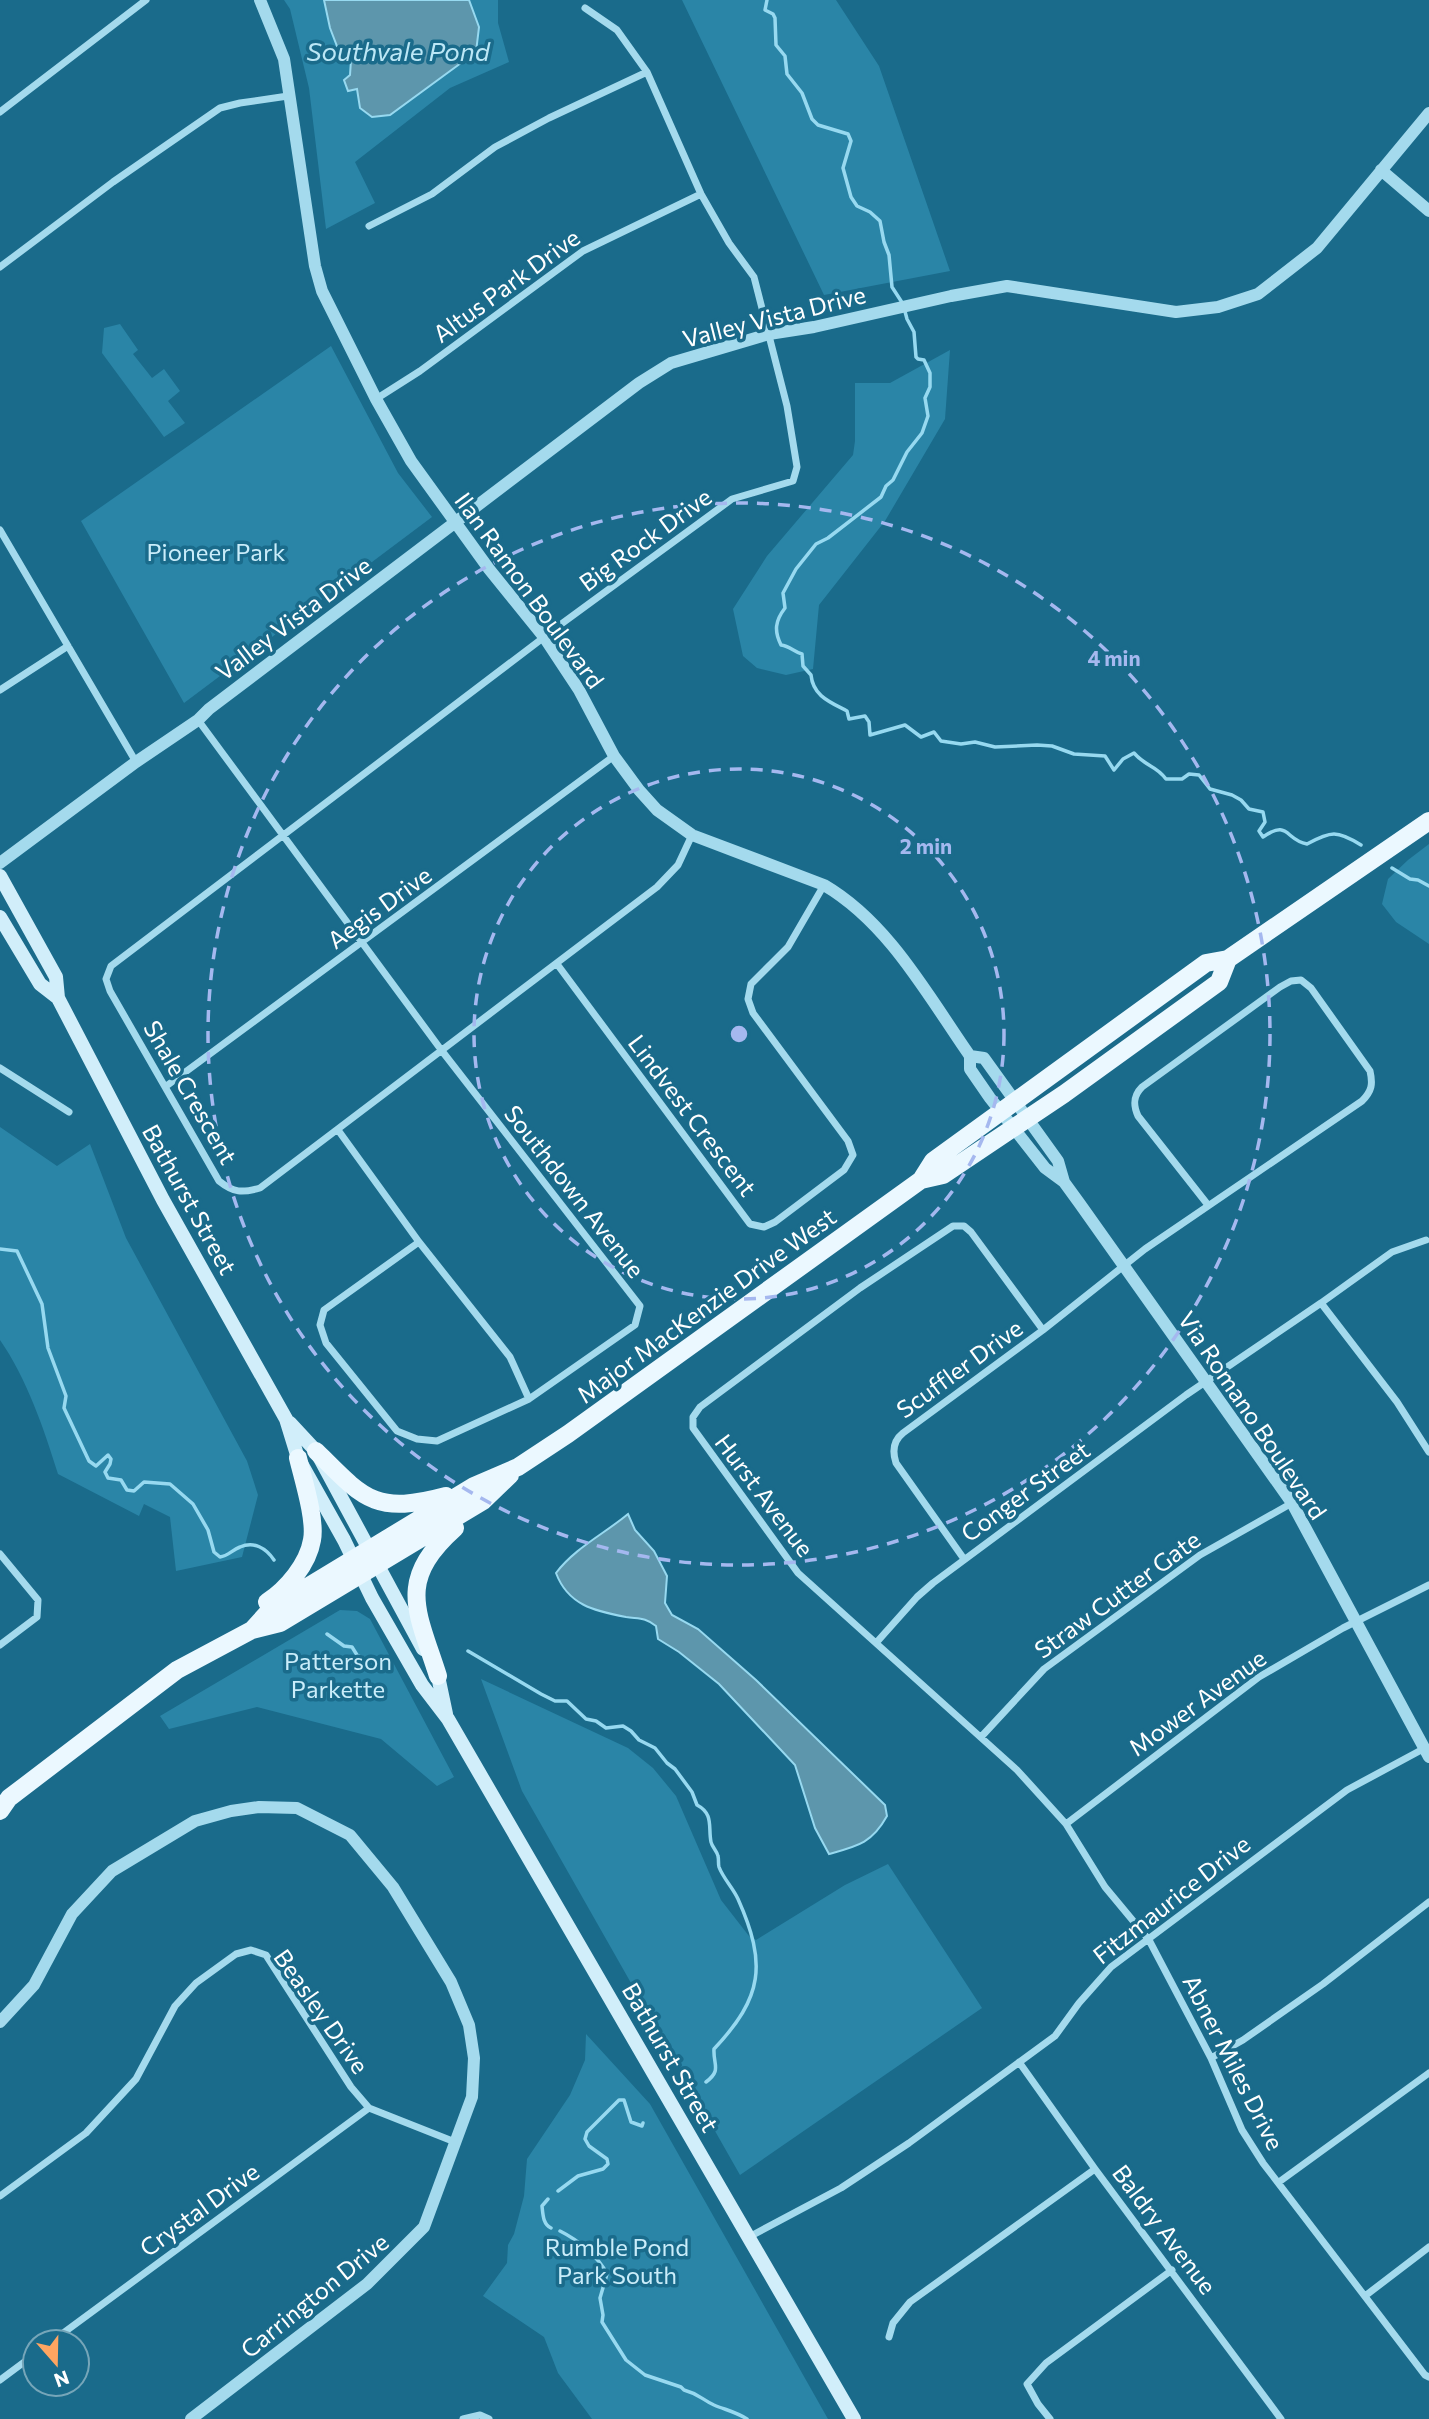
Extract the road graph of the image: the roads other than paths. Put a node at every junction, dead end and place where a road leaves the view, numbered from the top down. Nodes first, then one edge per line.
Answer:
1 (146, 0) edge
2 (260, 0) edge
3 (585, 8) dead end
4 (647, 72) junction
5 (288, 96) junction
6 (0, 112) edge
7 (1429, 113) edge
8 (1381, 170) junction
9 (701, 194) junction
10 (1429, 211) edge
11 (369, 226) dead end
12 (0, 267) edge
13 (769, 334) junction
14 (376, 399) junction
15 (455, 523) junction
16 (0, 530) edge
17 (544, 637) junction
18 (68, 646) junction
19 (0, 690) edge
20 (198, 720) junction
21 (614, 757) junction
22 (136, 762) junction
23 (1429, 821) edge
24 (692, 835) junction
25 (283, 837) junction
26 (0, 863) edge
27 (0, 876) edge
28 (824, 885) junction
29 (0, 917) edge
30 (361, 943) junction
31 (1228, 959) junction
32 (558, 964) junction
33 (58, 998) junction
34 (442, 1051) junction
35 (970, 1056) junction
36 (0, 1068) edge
37 (165, 1087) junction
38 (1009, 1107) junction
39 (69, 1112) dead end
40 (1021, 1123) junction
41 (338, 1130) junction
42 (922, 1180) junction
43 (1208, 1205) junction
44 (1426, 1240) dead end
45 (419, 1242) junction
46 (1124, 1265) junction
47 (1321, 1303) junction
48 (1043, 1331) junction
49 (1207, 1381) junction
50 (529, 1399) junction
51 (286, 1419) junction
52 (316, 1451) junction
53 (1429, 1452) edge
54 (298, 1458) junction
55 (518, 1467) junction
56 (466, 1491) junction
57 (484, 1501) junction
58 (1293, 1503) junction
59 (0, 1554) edge
60 (374, 1557) junction
61 (964, 1559) junction
62 (357, 1567) junction
63 (1429, 1585) edge
64 (1357, 1622) junction
65 (876, 1643) junction
66 (0, 1645) edge
67 (203, 1656) junction
68 (438, 1676) junction
69 (448, 1719) junction
70 (981, 1737) junction
71 (1427, 1753) edge
72 (3, 1803) edge
73 (1066, 1824) junction
74 (1429, 1902) edge
75 (1149, 1940) junction
76 (0, 2022) edge
77 (1211, 2058) junction
78 (1019, 2062) junction
79 (1429, 2073) edge
80 (369, 2108) junction
81 (455, 2142) junction
82 (1096, 2169) junction
83 (1279, 2182) junction
84 (0, 2196) edge
85 (749, 2237) junction
86 (1429, 2247) edge
87 (1172, 2270) junction
88 (1365, 2296) junction
89 (70, 2328) edge
90 (889, 2337) dead end
91 (21, 2364) edge
92 (1429, 2377) edge
93 (0, 2380) edge
94 (191, 2419) edge
95 (463, 2419) edge
96 (489, 2419) edge
97 (854, 2419) edge
98 (1050, 2419) edge
99 (1281, 2419) edge

1 - 6 street
2 - 5 street, Ilan Ramon Boulevard
3 - 4 street
4 - 9 street
4 - 11 street
5 - 12 street
5 - 14 street, Ilan Ramon Boulevard
7 - 8 street, Valley Vista Drive
8 - 10 street
8 - 13 street, Valley Vista Drive
9 - 13 street
9 - 14 street, Altus Park Drive
13 - 15 street, Valley Vista Drive
13 - 17 street, Big Rock Drive
14 - 15 street, Ilan Ramon Boulevard
15 - 17 street, Ilan Ramon Boulevard
15 - 20 street, Valley Vista Drive
16 - 18 street
17 - 21 street, Ilan Ramon Boulevard
17 - 25 street, Shale Crescent
18 - 19 street
18 - 22 street
20 - 22 street, Valley Vista Drive
20 - 25 street, Southdown Avenue
21 - 24 street, Ilan Ramon Boulevard
21 - 30 street, Aegis Drive
22 - 26 street, Valley Vista Drive
23 - 31 main road, Major MacKenzie Drive West
24 - 28 street, Ilan Ramon Boulevard
24 - 32 street, Shale Crescent
25 - 30 street, Southdown Avenue
25 - 37 street, Shale Crescent
27 - 33 main road, Bathurst Street
28 - 32 street, Lindvest Crescent
28 - 35 street, Ilan Ramon Boulevard
29 - 33 main road, Bathurst Street
30 - 34 street, Southdown Avenue
30 - 37 street, Aegis Drive
31 - 38 main road, Major MacKenzie Drive West
31 - 40 main road, Major MacKenzie Drive West
32 - 34 street, Shale Crescent
33 - 51 main road, Bathurst Street
34 - 41 street, Shale Crescent
34 - 50 street, Southdown Avenue
35 - 38 street, Ilan Ramon Boulevard
35 - 38 street, Ilan Ramon Boulevard
36 - 39 street
37 - 41 street, Shale Crescent
38 - 40 street, Via Romano Boulevard
38 - 42 main road, Major MacKenzie Drive West
40 - 42 main road, Major MacKenzie Drive West
40 - 46 street, Via Romano Boulevard
41 - 45 street
42 - 55 main road, Major MacKenzie Drive West
43 - 43 street, Scuffler Drive
43 - 46 street, Scuffler Drive
44 - 47 street, Conger Street
45 - 50 street
45 - 50 street, Southdown Avenue
46 - 48 street, Scuffler Drive
46 - 49 street, Via Romano Boulevard
47 - 49 street, Conger Street
47 - 53 street
48 - 61 street, Scuffler Drive
48 - 65 street, Hurst Avenue
49 - 58 street, Via Romano Boulevard
49 - 61 street, Conger Street
51 - 52 main road, Bathurst Street
51 - 54 main road, Bathurst Street
52 - 56 main road
52 - 60 main road, Bathurst Street
54 - 62 main road, Bathurst Street
54 - 67 main road
55 - 56 main road, Major MacKenzie Drive West
55 - 57 main road, Major MacKenzie Drive West
56 - 60 main road, Major MacKenzie Drive West
57 - 60 main road, Major MacKenzie Drive West
57 - 68 main road
58 - 64 street, Via Romano Boulevard
58 - 70 street, Straw Cutter Gate
59 - 66 street
60 - 62 main road, Major MacKenzie Drive West
60 - 68 main road, Bathurst Street
61 - 65 street, Conger Street
62 - 67 main road, Major MacKenzie Drive West
62 - 69 main road, Bathurst Street
63 - 64 street, Mower Avenue
64 - 71 street, Via Romano Boulevard
64 - 73 street, Mower Avenue
65 - 70 street, Hurst Avenue
67 - 72 main road, Major MacKenzie Drive West
68 - 69 main road, Bathurst Street
69 - 85 main road, Bathurst Street
70 - 73 street, Hurst Avenue
71 - 75 street, Fitzmaurice Drive
73 - 75 street, Abner Miles Drive
74 - 77 street
75 - 77 street, Abner Miles Drive
75 - 78 street, Fitzmaurice Drive
76 - 81 street, Carrington Drive
77 - 83 street, Abner Miles Drive
78 - 82 street, Baldry Avenue
78 - 85 street, Fitzmaurice Drive
79 - 83 street
80 - 81 street, Beasley Drive
80 - 84 street, Beasley Drive
80 - 89 street, Crystal Drive
81 - 94 street, Carrington Drive
82 - 87 street, Baldry Avenue
82 - 90 street
83 - 88 street, Abner Miles Drive
85 - 97 main road, Bathurst Street
86 - 88 street
87 - 98 street
87 - 99 street, Baldry Avenue
88 - 92 street, Abner Miles Drive
91 - 93 street
95 - 96 street

